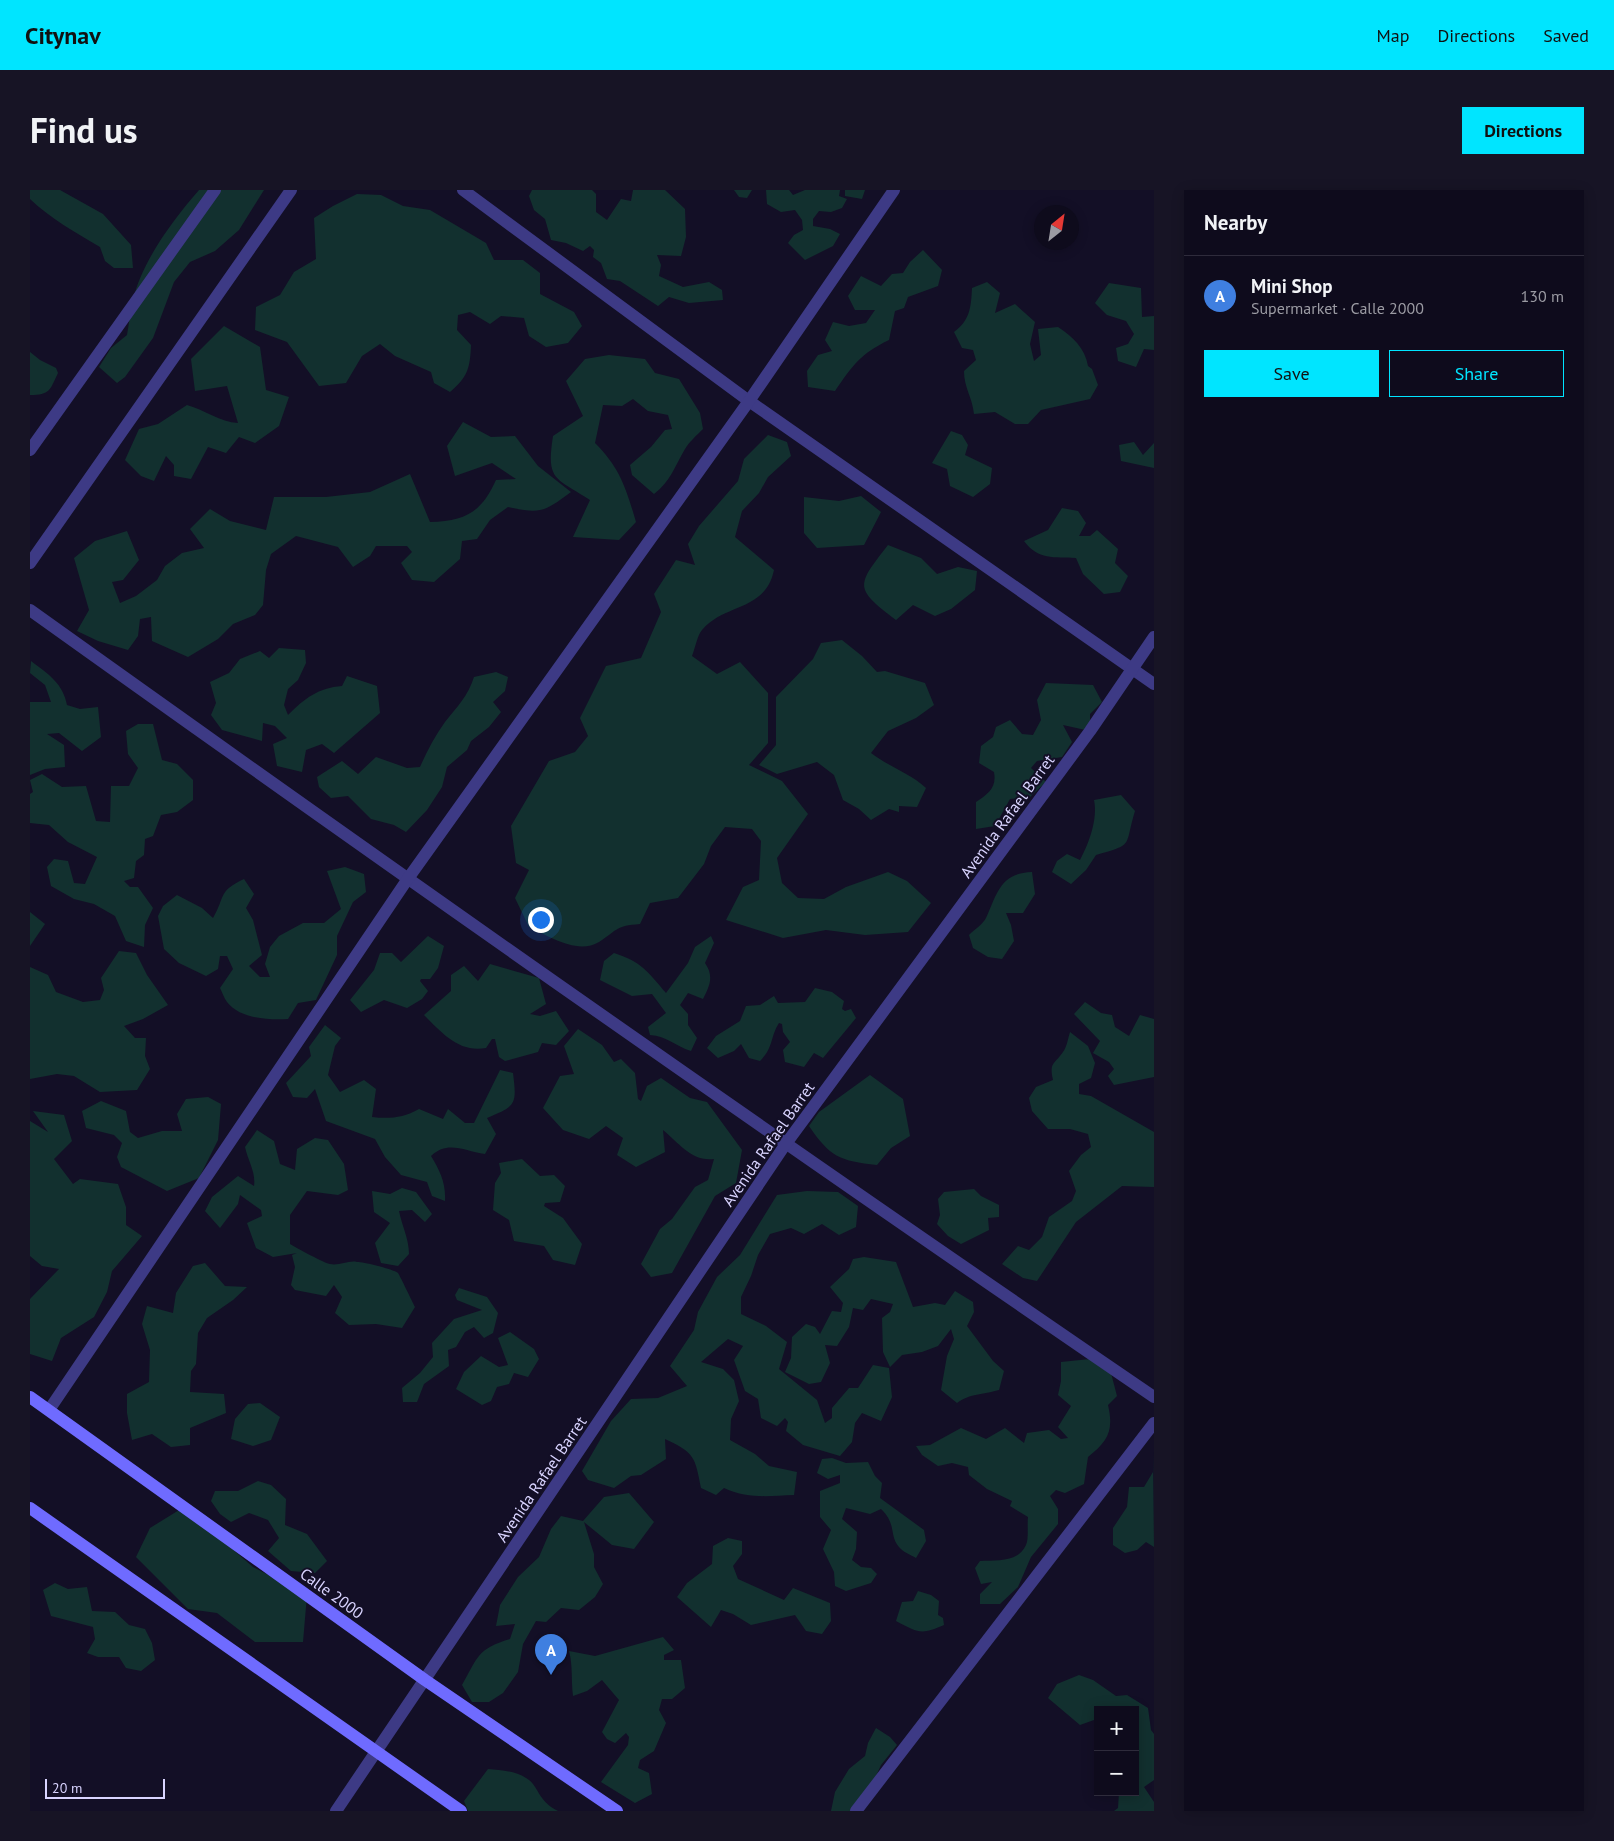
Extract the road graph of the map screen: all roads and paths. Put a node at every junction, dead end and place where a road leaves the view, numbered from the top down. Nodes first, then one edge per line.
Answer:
1 (215, 190) edge
2 (291, 190) edge
3 (463, 190) edge
4 (894, 190) edge
5 (749, 402) junction
6 (30, 450) edge
7 (30, 564) edge
8 (30, 610) edge
9 (1154, 637) edge
10 (1132, 669) junction
11 (1154, 684) edge
12 (407, 880) junction
13 (785, 1145) junction
14 (30, 1397) edge
15 (1154, 1397) edge
16 (49, 1410) junction
17 (1154, 1423) edge
18 (30, 1508) edge
19 (425, 1680) junction
20 (377, 1751) junction
21 (336, 1811) edge
22 (461, 1811) edge
23 (618, 1811) edge
24 (856, 1811) edge

1 - 6 street
2 - 7 street
3 - 5 street
4 - 5 street
5 - 10 street
5 - 12 street
8 - 12 street
9 - 10 street, Avenida Rafael Barret
10 - 11 street
10 - 13 street, Avenida Rafael Barret
12 - 13 street
12 - 16 street
13 - 15 street
13 - 19 street, Avenida Rafael Barret
14 - 16 street, Calle 2000
16 - 19 street, Calle 2000
17 - 24 street
18 - 20 street
19 - 20 street, Avenida Rafael Barret
19 - 23 street, Calle 2000
20 - 21 street, Avenida Rafael Barret
20 - 22 street

